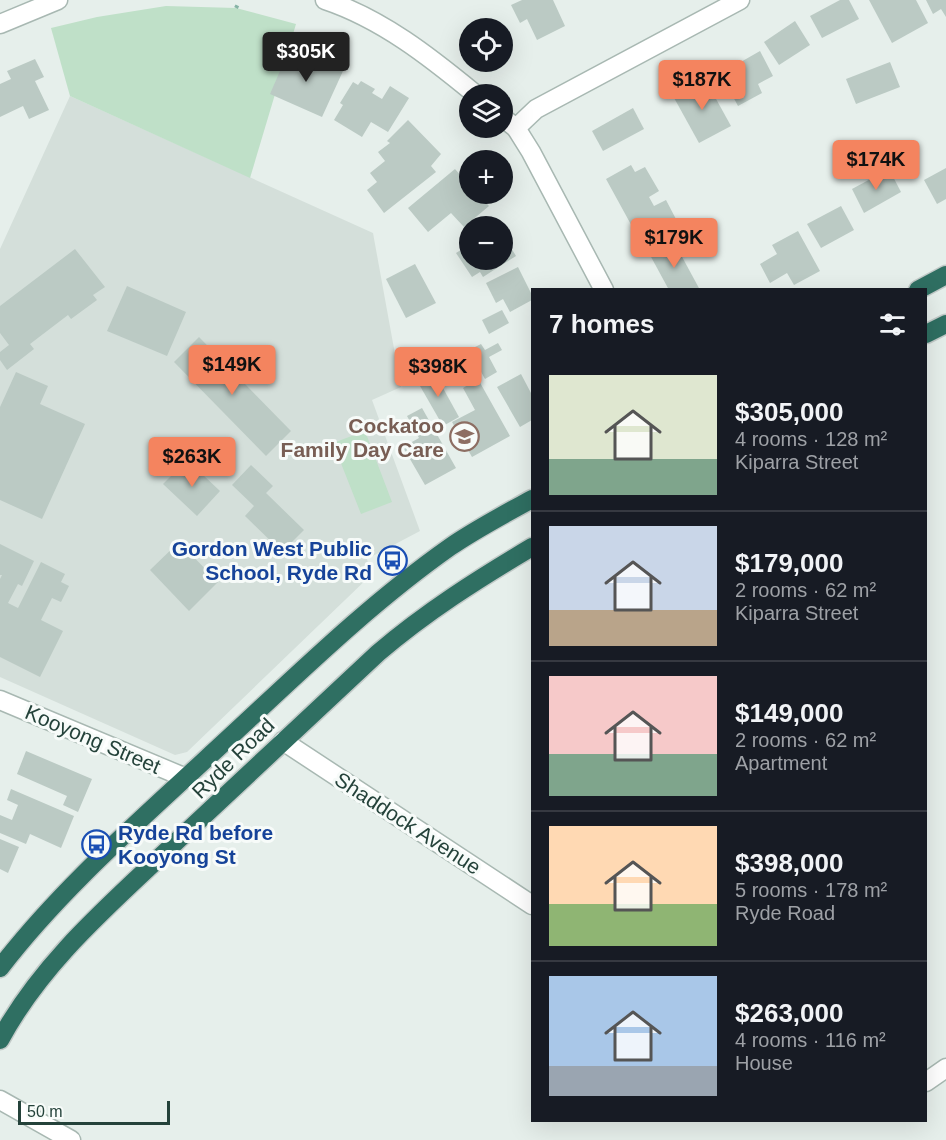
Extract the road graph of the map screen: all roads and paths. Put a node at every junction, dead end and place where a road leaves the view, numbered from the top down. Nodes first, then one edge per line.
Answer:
1 (58, 0) edge
2 (325, 0) edge
3 (740, 0) edge
4 (351, 4) edge
5 (0, 24) edge
6 (462, 84) edge
7 (513, 121) edge
8 (513, 128) edge
9 (946, 275) edge
10 (603, 288) edge
11 (922, 288) edge
12 (946, 324) edge
13 (927, 334) edge
14 (531, 500) edge
15 (531, 548) edge
16 (0, 700) edge
17 (283, 741) junction
18 (186, 778) junction
19 (531, 904) edge
20 (0, 968) edge
21 (0, 1040) edge
22 (946, 1068) edge
23 (927, 1081) edge
24 (0, 1100) edge
25 (71, 1140) edge

1 - 5 street
2 - 4 street
3 - 7 street
4 - 6 street
8 - 10 street
9 - 11 highway
12 - 13 highway
14 - 18 highway, Ryde Road
15 - 17 highway, Ryde Road
16 - 18 street, Kooyong Street
17 - 19 street, Shaddock Avenue
17 - 21 highway, Ryde Road
18 - 20 highway, Ryde Road
22 - 23 street
24 - 25 street

